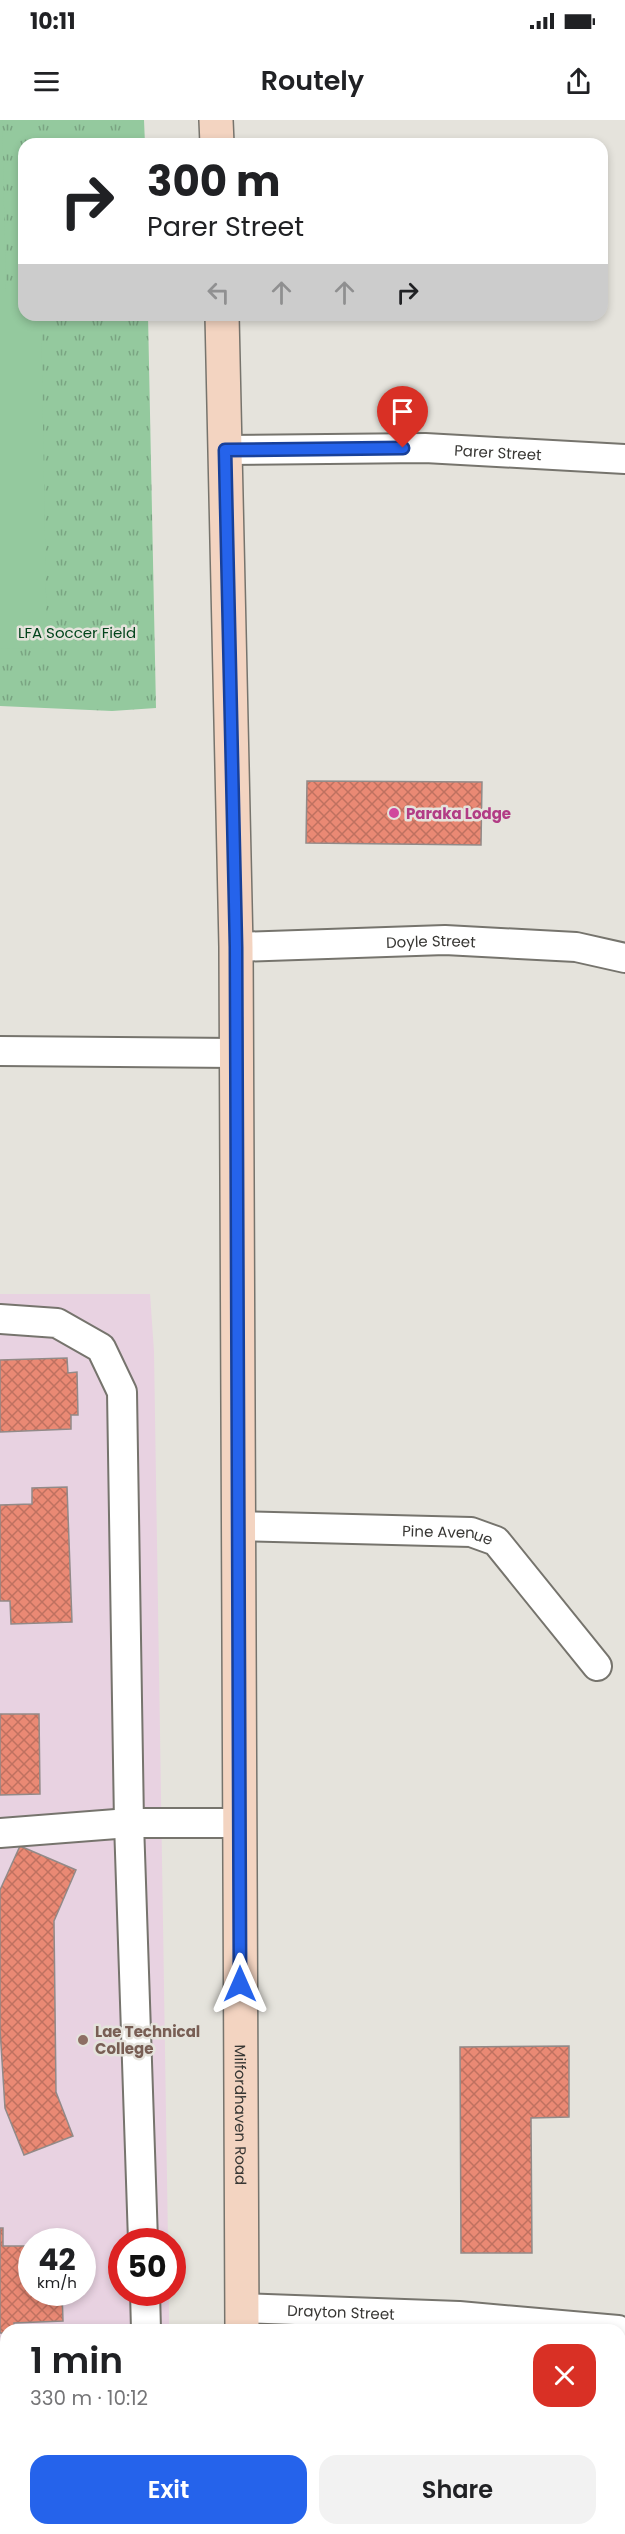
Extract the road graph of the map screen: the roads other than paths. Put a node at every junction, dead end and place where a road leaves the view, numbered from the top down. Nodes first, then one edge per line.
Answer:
1 (216, 120) edge
2 (217, 138) edge
3 (222, 321) edge
4 (225, 450) junction
5 (625, 459) edge
6 (236, 947) junction
7 (625, 958) edge
8 (0, 1051) edge
9 (236, 1053) junction
10 (0, 1320) edge
11 (238, 1526) junction
12 (597, 1666) dead end
13 (239, 1823) junction
14 (129, 1824) junction
15 (0, 1833) edge
16 (143, 2228) edge
17 (145, 2306) edge
18 (242, 2319) edge
19 (146, 2324) edge
20 (550, 2324) edge

1 - 2 main road
3 - 4 main road, Milfordhaven Road
4 - 5 street, Parer Street
4 - 6 main road, Milfordhaven Road
6 - 7 street, Doyle Street
6 - 9 main road, Milfordhaven Road
8 - 9 street
9 - 11 main road, Milfordhaven Road
10 - 14 street
11 - 12 street, Pine Avenue
11 - 13 main road, Milfordhaven Road
13 - 14 street
13 - 18 main road, Milfordhaven Road
14 - 15 street
14 - 16 street
17 - 19 street
18 - 20 street, Drayton Street

